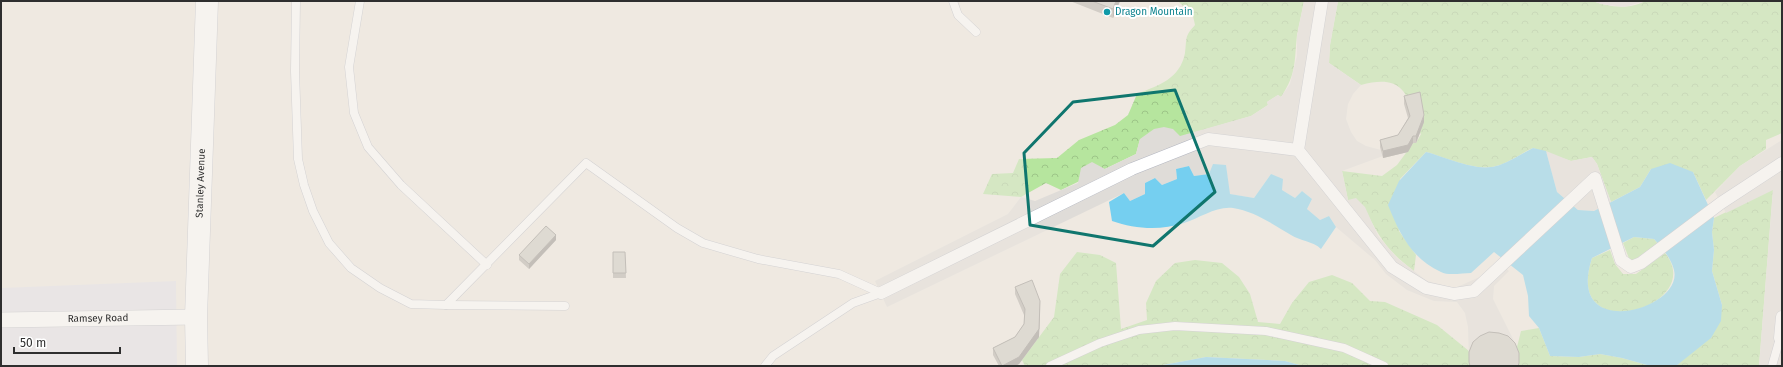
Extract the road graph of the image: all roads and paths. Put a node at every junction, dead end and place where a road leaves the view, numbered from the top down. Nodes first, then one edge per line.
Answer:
1 (207, 1) edge
2 (296, 1) edge
3 (360, 1) edge
4 (953, 1) edge
5 (1322, 1) edge
6 (976, 32) dead end
7 (1298, 150) junction
8 (1782, 163) edge
9 (487, 265) junction
10 (881, 293) junction
11 (446, 305) junction
12 (565, 306) dead end
13 (196, 317) junction
14 (1782, 317) edge
15 (1, 320) edge
16 (1780, 338) joint
17 (197, 366) edge
18 (765, 366) edge
19 (1050, 366) edge
20 (1384, 366) edge
21 (1772, 366) edge

1 - 13 main road, Stanley Avenue
2 - 11 lane
3 - 9 lane
4 - 6 lane
5 - 7 street
7 - 8 street
7 - 10 street
9 - 10 lane
9 - 11 lane
10 - 18 lane
11 - 12 lane
13 - 15 street, Ramsey Road
13 - 17 main road, Stanley Avenue
14 - 16 street
16 - 21 lane
19 - 20 lane

